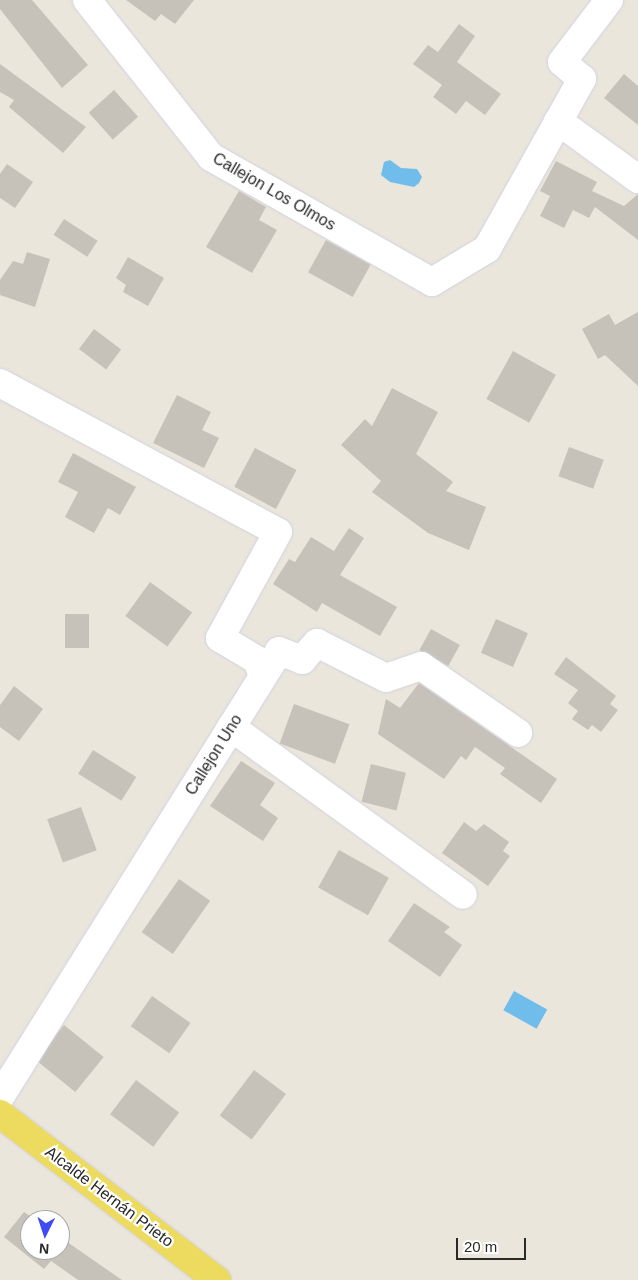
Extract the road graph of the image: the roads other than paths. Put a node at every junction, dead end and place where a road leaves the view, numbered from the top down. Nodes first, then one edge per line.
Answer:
1 (87, 0) edge
2 (609, 0) edge
3 (558, 120) junction
4 (638, 179) edge
5 (0, 383) edge
6 (263, 676) junction
7 (231, 727) junction
8 (518, 733) dead end
9 (463, 895) dead end
10 (0, 1097) edge
11 (0, 1114) edge
12 (217, 1280) edge

1 - 3 street, Callejon Los Olmos
2 - 3 street
3 - 4 street
5 - 6 street
6 - 7 street, Callejon Uno
6 - 8 street, Callejon Uno
7 - 9 street
7 - 10 street, Callejon Uno
11 - 12 main road, Alcalde Hernán Prieto

